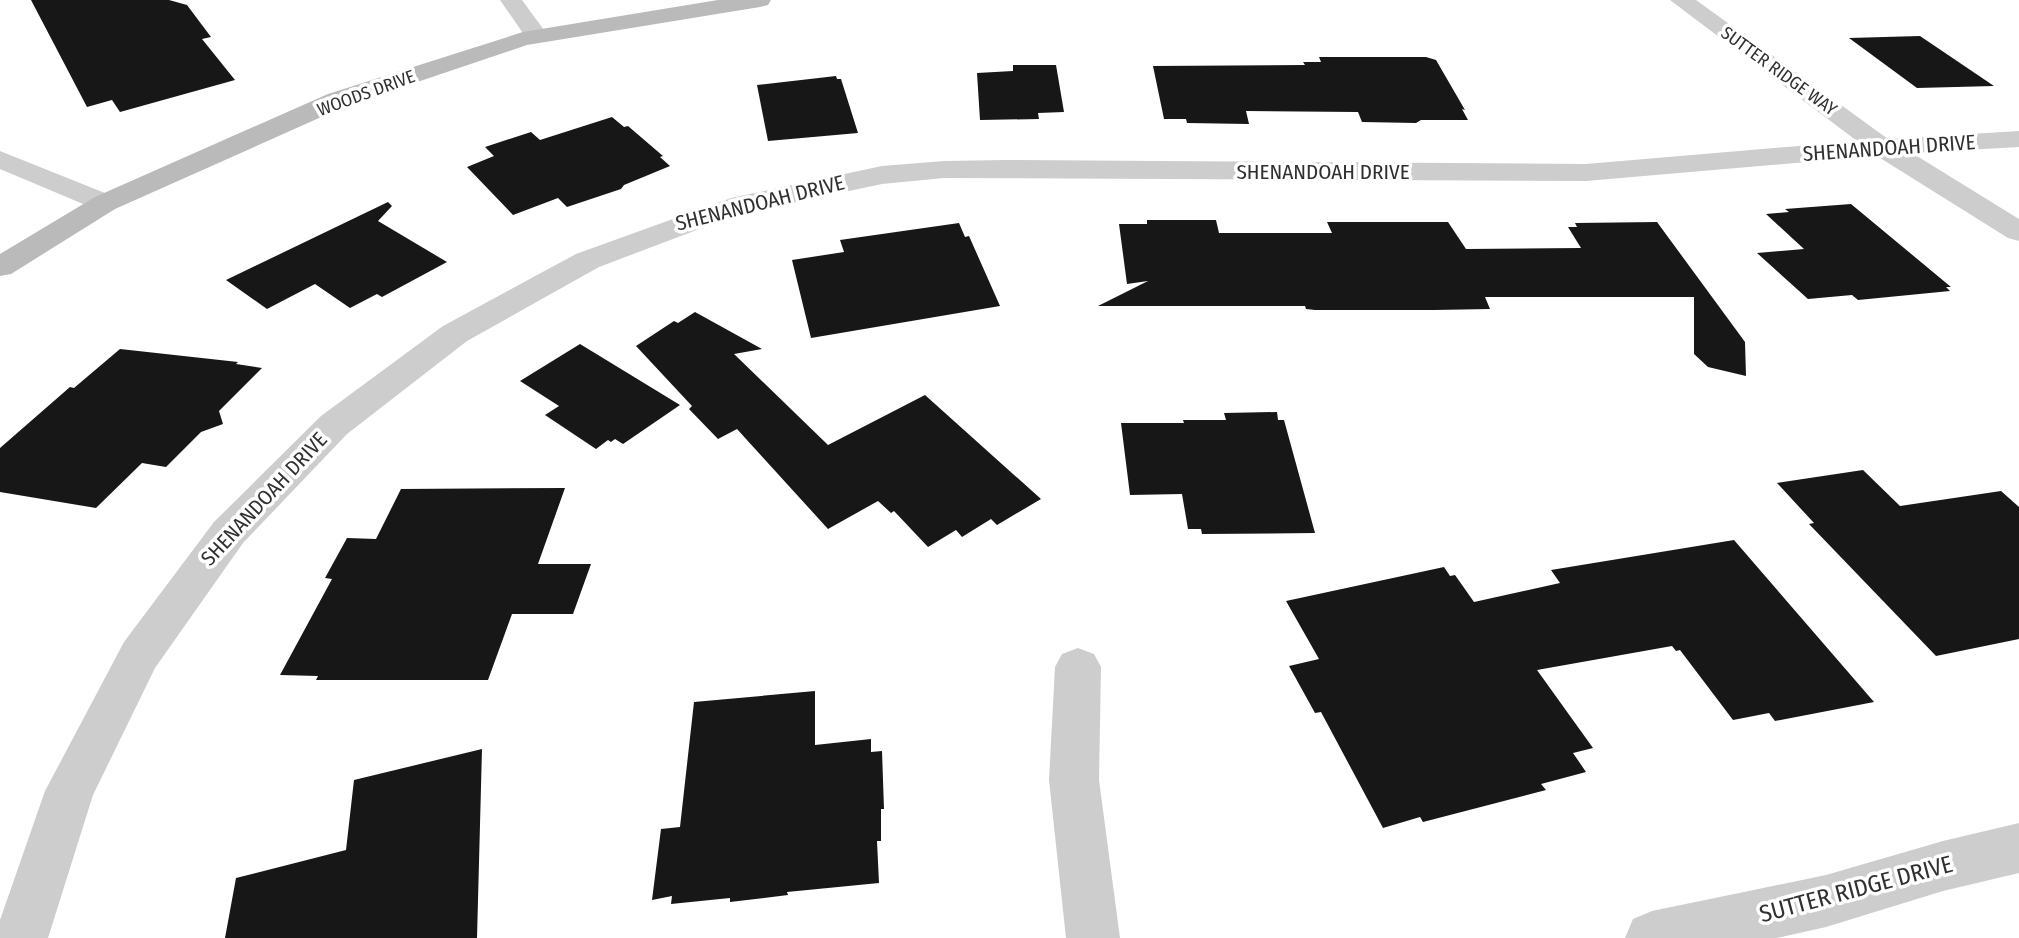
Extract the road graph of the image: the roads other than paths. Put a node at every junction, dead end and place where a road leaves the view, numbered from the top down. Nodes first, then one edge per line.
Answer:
1 (511, 0) edge
2 (760, 0) edge
3 (1681, 0) edge
4 (537, 37) junction
5 (2019, 139) edge
6 (1885, 149) junction
7 (0, 159) edge
8 (105, 203) junction
9 (2019, 232) edge
10 (0, 267) edge
11 (1078, 667) dead end
12 (2019, 848) edge
13 (21, 938) edge
14 (1093, 938) edge
15 (1651, 938) edge

1 - 4 street
2 - 4 street, WOODS DRIVE
3 - 6 street, SUTTER RIDGE WAY
4 - 8 street, WOODS DRIVE
5 - 6 street, SHENANDOAH DRIVE
6 - 9 street, SUTTER RIDGE WAY
6 - 13 street, SHENANDOAH DRIVE
7 - 8 street
8 - 10 street, WOODS DRIVE
11 - 14 street
12 - 15 street, SUTTER RIDGE DRIVE

